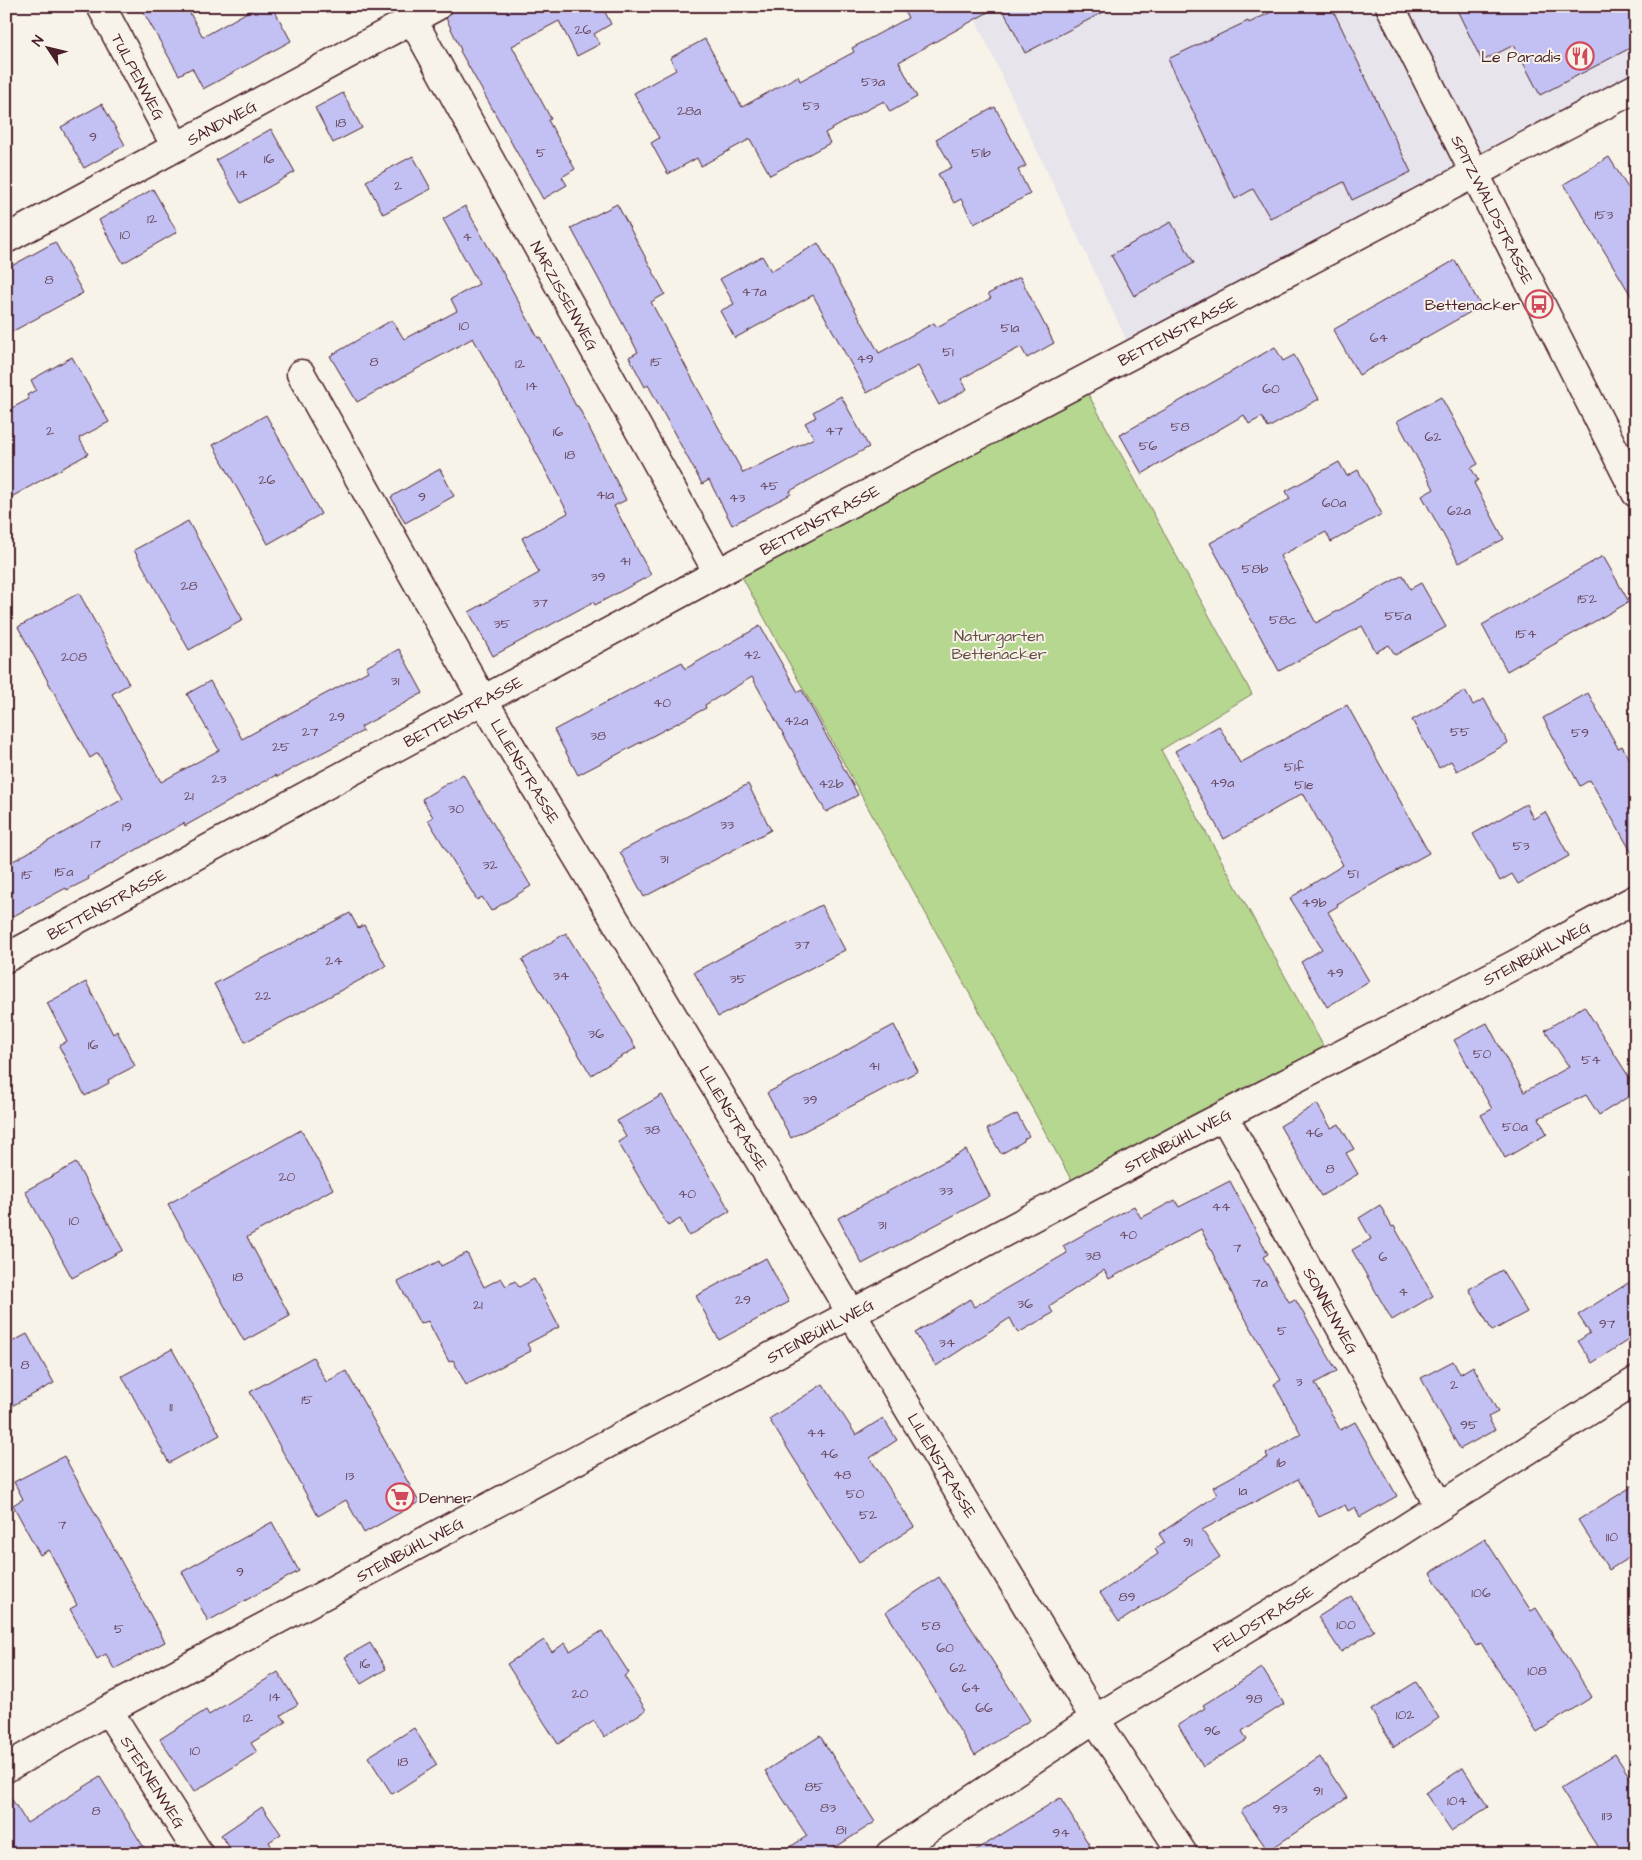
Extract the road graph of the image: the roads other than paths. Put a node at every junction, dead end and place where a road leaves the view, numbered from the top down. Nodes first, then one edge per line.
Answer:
1 (101, 6) edge
2 (437, 6) edge
3 (1390, 6) edge
4 (412, 19) junction
5 (1636, 88) edge
6 (176, 147) junction
7 (1475, 172) junction
8 (6, 238) edge
9 (301, 374) dead end
10 (1636, 493) edge
11 (718, 573) junction
12 (483, 700) junction
13 (1636, 899) edge
14 (6, 958) edge
15 (1224, 1116) junction
16 (851, 1314) junction
17 (1636, 1381) edge
18 (1439, 1506) junction
19 (108, 1710) junction
20 (1095, 1719) junction
21 (6, 1768) edge
22 (199, 1854) edge
23 (890, 1854) edge
24 (1183, 1854) edge

1 - 6 street, TULPENWEG
2 - 4 street, SANDWEG
3 - 7 street, SPITZWALDSTRASSE
4 - 6 street, SANDWEG
4 - 11 street, NARZISSENWEG
5 - 7 street, BETTENSTRASSE
6 - 8 street, SANDWEG
7 - 10 street, SPITZWALDSTRASSE
7 - 11 street, BETTENSTRASSE
9 - 12 street, LILIENSTRASSE
11 - 12 street, BETTENSTRASSE
12 - 14 street, BETTENSTRASSE
12 - 16 street, LILIENSTRASSE
13 - 15 street, STEINBÜHLWEG
15 - 16 street, STEINBÜHLWEG
15 - 18 street, SONNENWEG
16 - 19 street, STEINBÜHLWEG
16 - 20 street, LILIENSTRASSE
17 - 18 street, FELDSTRASSE
18 - 20 street, FELDSTRASSE
19 - 21 street, STEINBÜHLWEG
19 - 22 street, STERNENWEG
20 - 23 street, FELDSTRASSE
20 - 24 street, LILIENSTRASSE

